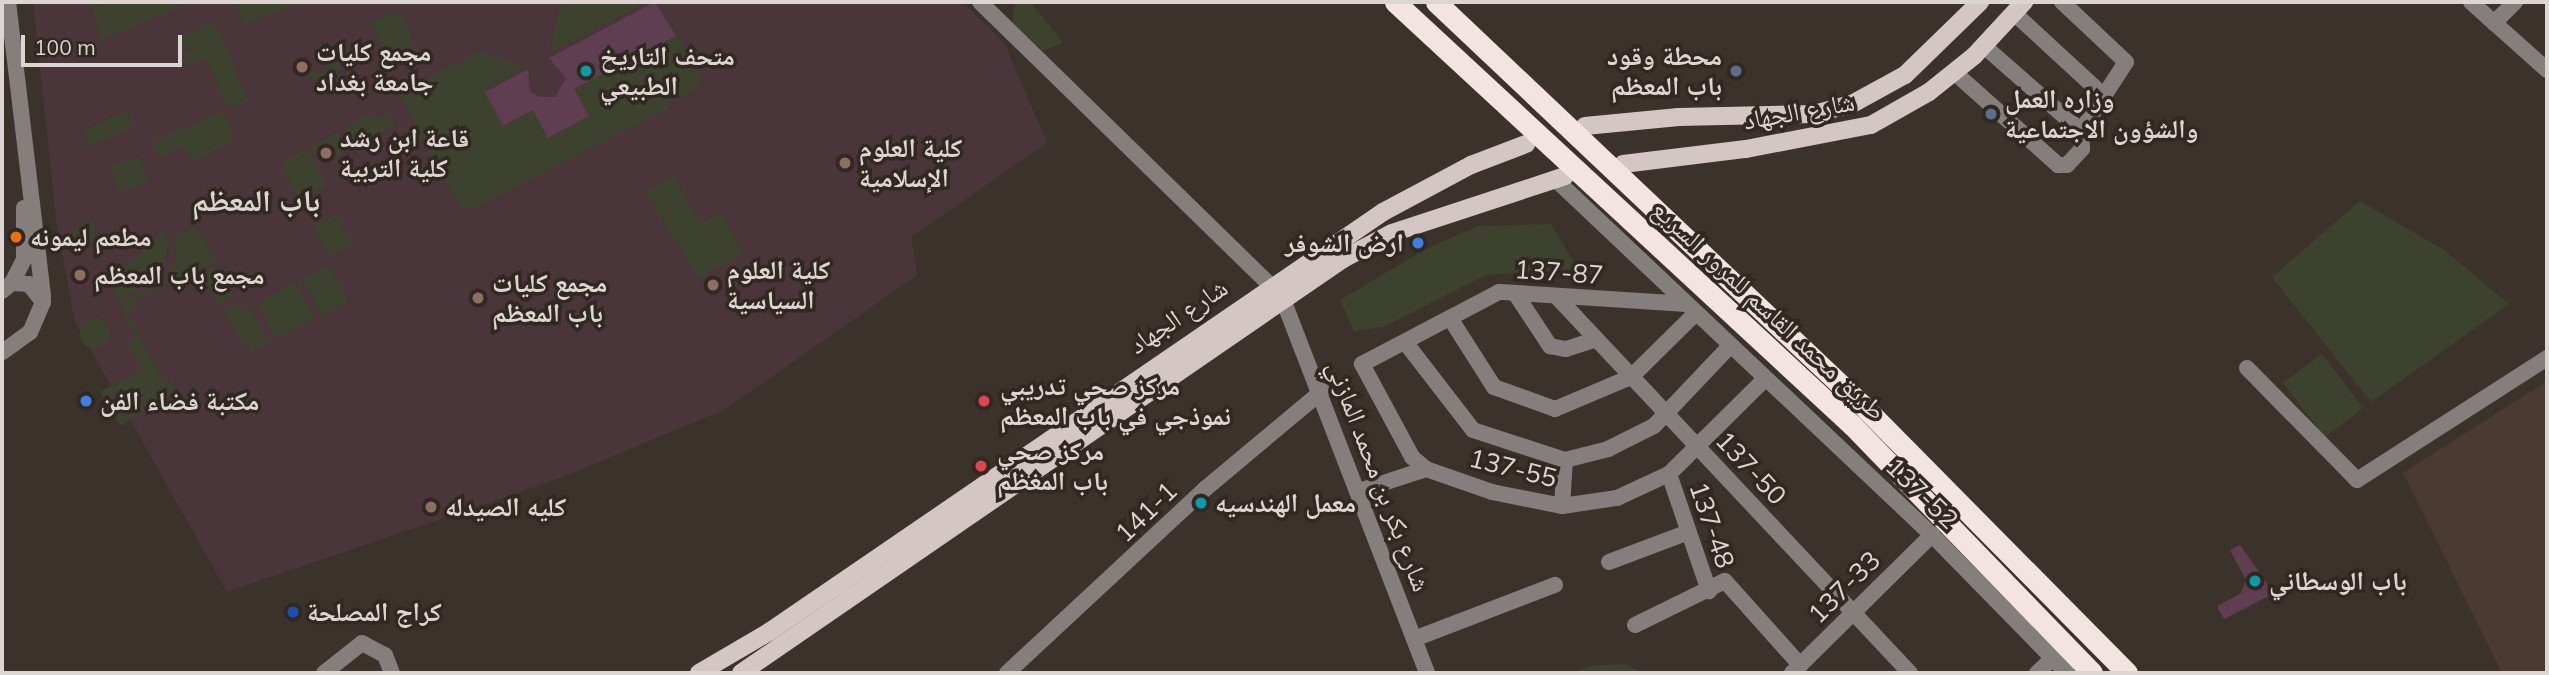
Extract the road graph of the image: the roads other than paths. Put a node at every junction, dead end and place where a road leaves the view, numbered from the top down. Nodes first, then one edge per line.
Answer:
1 (8, 2) edge
2 (979, 2) edge
3 (1395, 2) edge
4 (1436, 2) edge
5 (1980, 2) edge
6 (2062, 2) edge
7 (2471, 2) edge
8 (2515, 2) edge
9 (2019, 7) edge
10 (2494, 23) junction
11 (1984, 46) junction
12 (2547, 70) edge
13 (1954, 72) junction
14 (2104, 96) junction
15 (1746, 119) junction
16 (1585, 126) dead end
17 (2081, 131) junction
18 (1526, 144) dead end
19 (1746, 149) junction
20 (25, 164) junction
21 (1623, 164) dead end
22 (1560, 178) joint
23 (1433, 186) junction
24 (1448, 214) junction
25 (7, 287) edge
26 (1276, 291) junction
27 (1515, 293) junction
28 (43, 296) junction
29 (1556, 296) junction
30 (1691, 309) junction
31 (1450, 318) junction
32 (1596, 339) junction
33 (1405, 342) junction
34 (1730, 345) junction
35 (6, 346) edge
36 (2547, 358) edge
37 (2247, 368) dead end
38 (1631, 377) junction
39 (1765, 379) junction
40 (1322, 391) junction
41 (1667, 414) junction
42 (1697, 447) junction
43 (1564, 460) junction
44 (1426, 469) junction
45 (1669, 474) junction
46 (1007, 477) junction
47 (1359, 491) junction
48 (1562, 506) junction
49 (1689, 532) junction
50 (1932, 535) junction
51 (1609, 562) dead end
52 (1555, 585) dead end
53 (1709, 591) junction
54 (1853, 613) junction
55 (1635, 625) dead end
56 (1414, 639) junction
57 (2054, 657) junction
58 (1796, 669) edge
59 (746, 672) edge
60 (324, 673) edge
61 (392, 673) edge
62 (699, 673) edge
63 (1007, 673) edge
64 (1427, 673) edge
65 (1910, 673) edge
66 (2037, 673) edge
67 (2067, 673) edge
68 (2092, 673) edge
69 (2127, 673) edge

1 - 20 street
2 - 26 street
3 - 68 highway, طريق محمد القاسم للمرور السريع, bridge
4 - 69 highway, طريق محمد القاسم للمرور السريع, bridge
5 - 15 main road, شارع الجهاد
6 - 14 street
7 - 10 street
8 - 10 street
9 - 11 main road, شارع الجهاد
9 - 14 street
10 - 12 street
11 - 13 main road, شارع الجهاد
11 - 17 street
13 - 17 street
13 - 19 main road, شارع الجهاد
14 - 17 street
15 - 16 main road, شارع الجهاد
15 - 19 main road
18 - 23 main road, شارع الجهاد
19 - 21 main road, شارع الجهاد
20 - 25 street
20 - 28 street
22 - 24 main road, شارع الجهاد
22 - 30 street, 137-52
23 - 24 main road
23 - 26 main road, شارع الجهاد
24 - 26 main road, شارع الجهاد
25 - 28 street
26 - 40 street, شارع بكر بن محمد المازني
26 - 46 main road, شارع الجهاد
27 - 29 street, 137-87
27 - 31 street, 137-87
27 - 32 street
28 - 35 street
29 - 30 street, 137-87
29 - 32 street, 137-50
30 - 34 street, 137-52
30 - 38 street
31 - 33 street, 137-87
31 - 38 street
32 - 38 street, 137-50
33 - 43 street
33 - 44 street, 137-87
34 - 39 street, 137-52
34 - 41 street
36 - 37 street
38 - 41 street, 137-50
39 - 42 street, 137-55
39 - 50 street, 137-52
40 - 47 street, شارع بكر بن محمد المازني
40 - 63 street, 141-1
41 - 42 street, 137-50
41 - 43 street
42 - 45 street, 137-55
42 - 54 street, 137-50
43 - 48 street
44 - 47 street
44 - 48 street, 137-55
45 - 48 street, 137-55
45 - 49 street, 137-48
46 - 59 main road, شارع الجهاد
46 - 62 main road, شارع الجهاد
47 - 56 street, شارع بكر بن محمد المازني
49 - 51 street
49 - 53 street, 137-48
50 - 54 street, 137-33
50 - 57 street, 137-52
52 - 56 street
53 - 55 street
53 - 58 street
54 - 58 street, 137-33
54 - 65 street, 137-50
56 - 64 street, شارع بكر بن محمد المازني
57 - 66 street
57 - 67 street, 137-52
60 - 61 street

